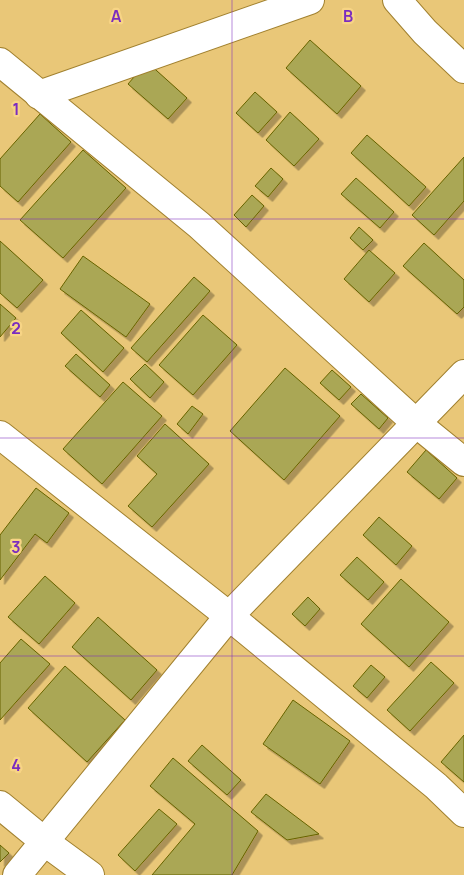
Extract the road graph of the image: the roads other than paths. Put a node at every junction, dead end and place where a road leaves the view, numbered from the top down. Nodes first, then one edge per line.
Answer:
1 (310, 0) edge
2 (397, 0) edge
3 (0, 62) edge
4 (464, 69) edge
5 (39, 95) junction
6 (464, 374) edge
7 (416, 423) junction
8 (0, 435) edge
9 (464, 462) edge
10 (230, 616) junction
11 (0, 805) edge
12 (464, 813) edge
13 (45, 842) junction
14 (17, 875) edge
15 (90, 875) edge

1 - 5 street
2 - 4 street
3 - 5 street
5 - 7 street
6 - 7 street
7 - 9 street
7 - 10 street
8 - 10 street
10 - 12 street
10 - 13 street
11 - 13 street
13 - 14 street
13 - 15 street

